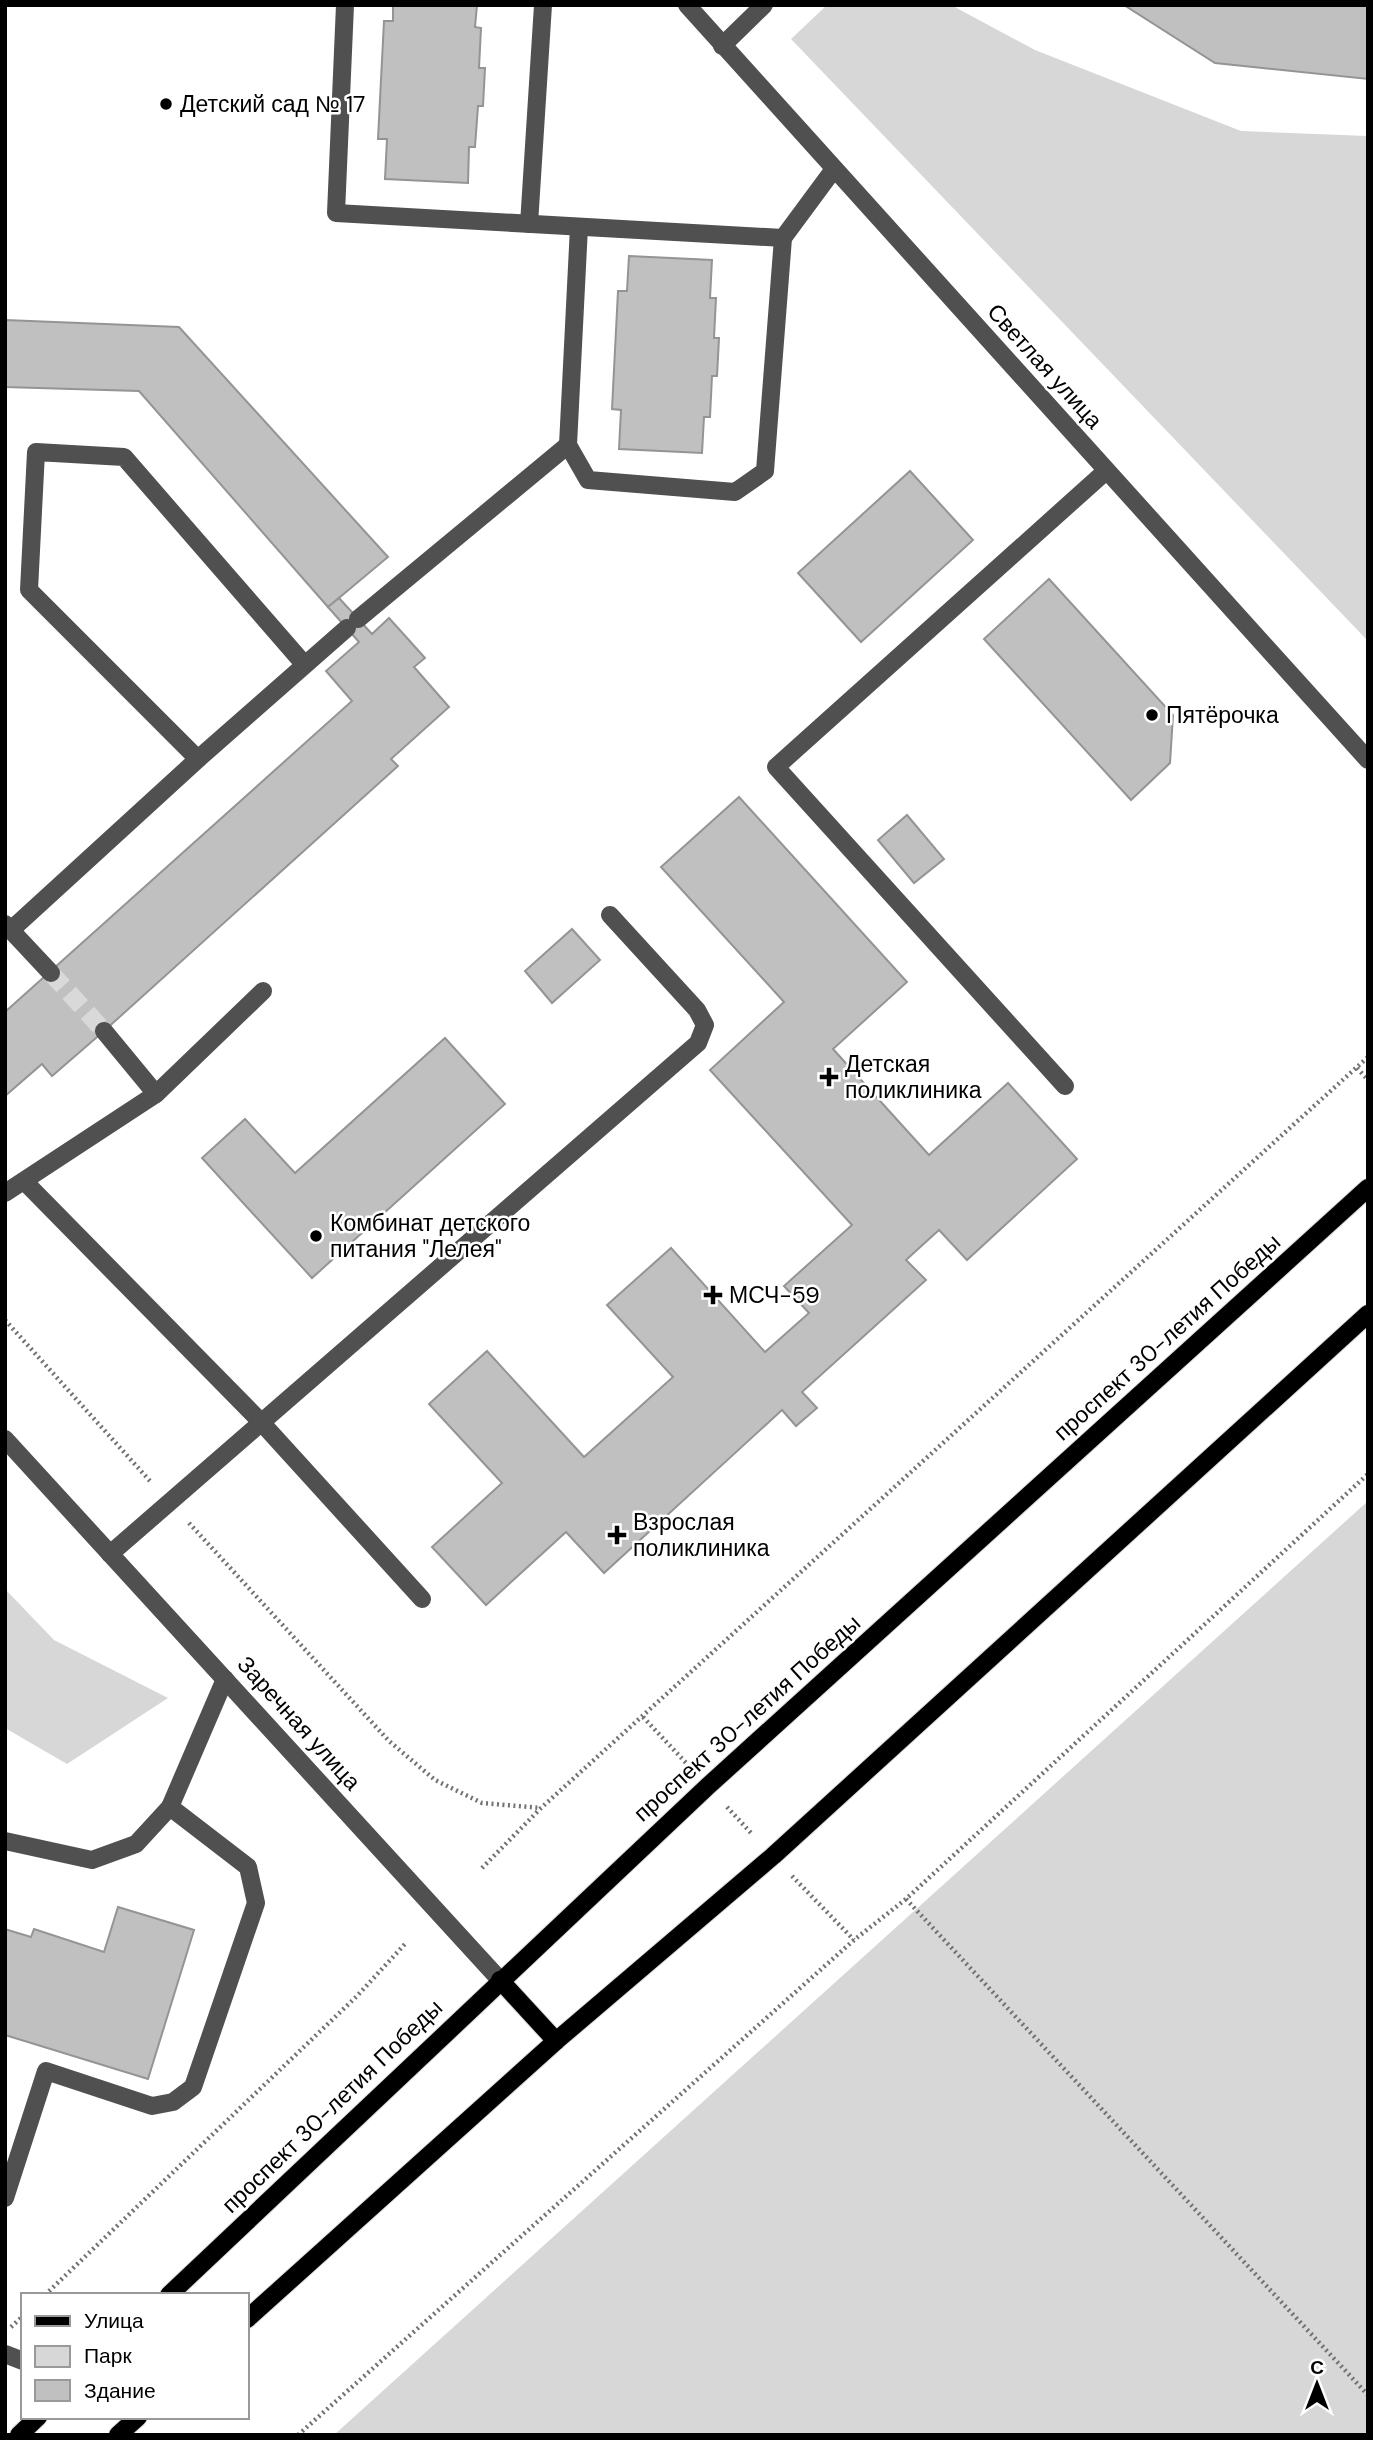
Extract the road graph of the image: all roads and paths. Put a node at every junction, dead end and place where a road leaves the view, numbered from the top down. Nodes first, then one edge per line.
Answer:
1 (345, 5) edge
2 (542, 5) edge
3 (687, 5) edge
4 (764, 5) edge
5 (722, 46) junction
6 (834, 169) junction
7 (529, 224) junction
8 (579, 227) junction
9 (783, 238) junction
10 (568, 445) junction
11 (1106, 471) junction
12 (304, 664) junction
13 (198, 759) junction
14 (1368, 760) edge
15 (610, 915) dead end
16 (8, 927) edge
17 (51, 973) tunnel mouth
18 (263, 991) dead end
19 (104, 1031) tunnel mouth
20 (1368, 1057) edge
21 (1357, 1068) junction
22 (1368, 1080) edge
23 (1065, 1086) dead end
24 (156, 1094) junction
25 (24, 1181) junction
26 (1368, 1188) edge
27 (5, 1193) edge
28 (1368, 1314) edge
29 (5, 1320) edge
30 (261, 1422) junction
31 (5, 1440) edge
32 (1368, 1474) edge
33 (169, 1502) junction
34 (110, 1554) junction
35 (422, 1599) dead end
36 (225, 1679) junction
37 (643, 1717) junction
38 (708, 1786) junction
39 (170, 1807) junction
40 (541, 1808) junction
41 (5, 1841) edge
42 (773, 1856) junction
43 (482, 1868) dead end
44 (906, 1899) junction
45 (854, 1940) junction
46 (405, 1944) dead end
47 (500, 1980) junction
48 (555, 2041) junction
49 (5, 2198) edge
50 (46, 2293) edge
51 (171, 2293) edge
52 (248, 2318) edge
53 (1368, 2395) edge
54 (36, 2419) edge
55 (136, 2419) edge
56 (19, 2435) edge
57 (118, 2435) edge
58 (298, 2435) edge

1 - 7 street
2 - 7 street
3 - 5 street, Светлая улица
4 - 5 street
5 - 6 street, Светлая улица
6 - 9 street
6 - 11 street, Светлая улица
7 - 8 street
8 - 9 street
8 - 10 street
9 - 10 street
10 - 12 street
11 - 14 street, Светлая улица
11 - 23 street
12 - 13 street
12 - 13 street
13 - 16 street
15 - 30 street
16 - 17 street
18 - 24 street
19 - 24 street
20 - 21 path
21 - 22 path
21 - 37 path
24 - 25 street
25 - 27 street
25 - 30 street
26 - 38 main road, проспект 30-летия Победы
28 - 42 main road
29 - 33 path
30 - 33 street
30 - 35 street
31 - 34 street, Заречная улица
32 - 44 path
33 - 34 street
33 - 40 path
34 - 36 street, Заречная улица
36 - 39 street
36 - 47 street, Заречная улица
37 - 38 path
37 - 40 path
38 - 42 path
38 - 47 main road, проспект 30-летия Победы
39 - 41 street
39 - 49 street
40 - 43 path
42 - 45 path
42 - 48 main road
44 - 45 path
44 - 53 path
45 - 58 path
46 - 50 path
47 - 48 main road, Заречная улица
47 - 51 main road, проспект 30-летия Победы
48 - 52 main road
54 - 56 main road
55 - 57 main road

